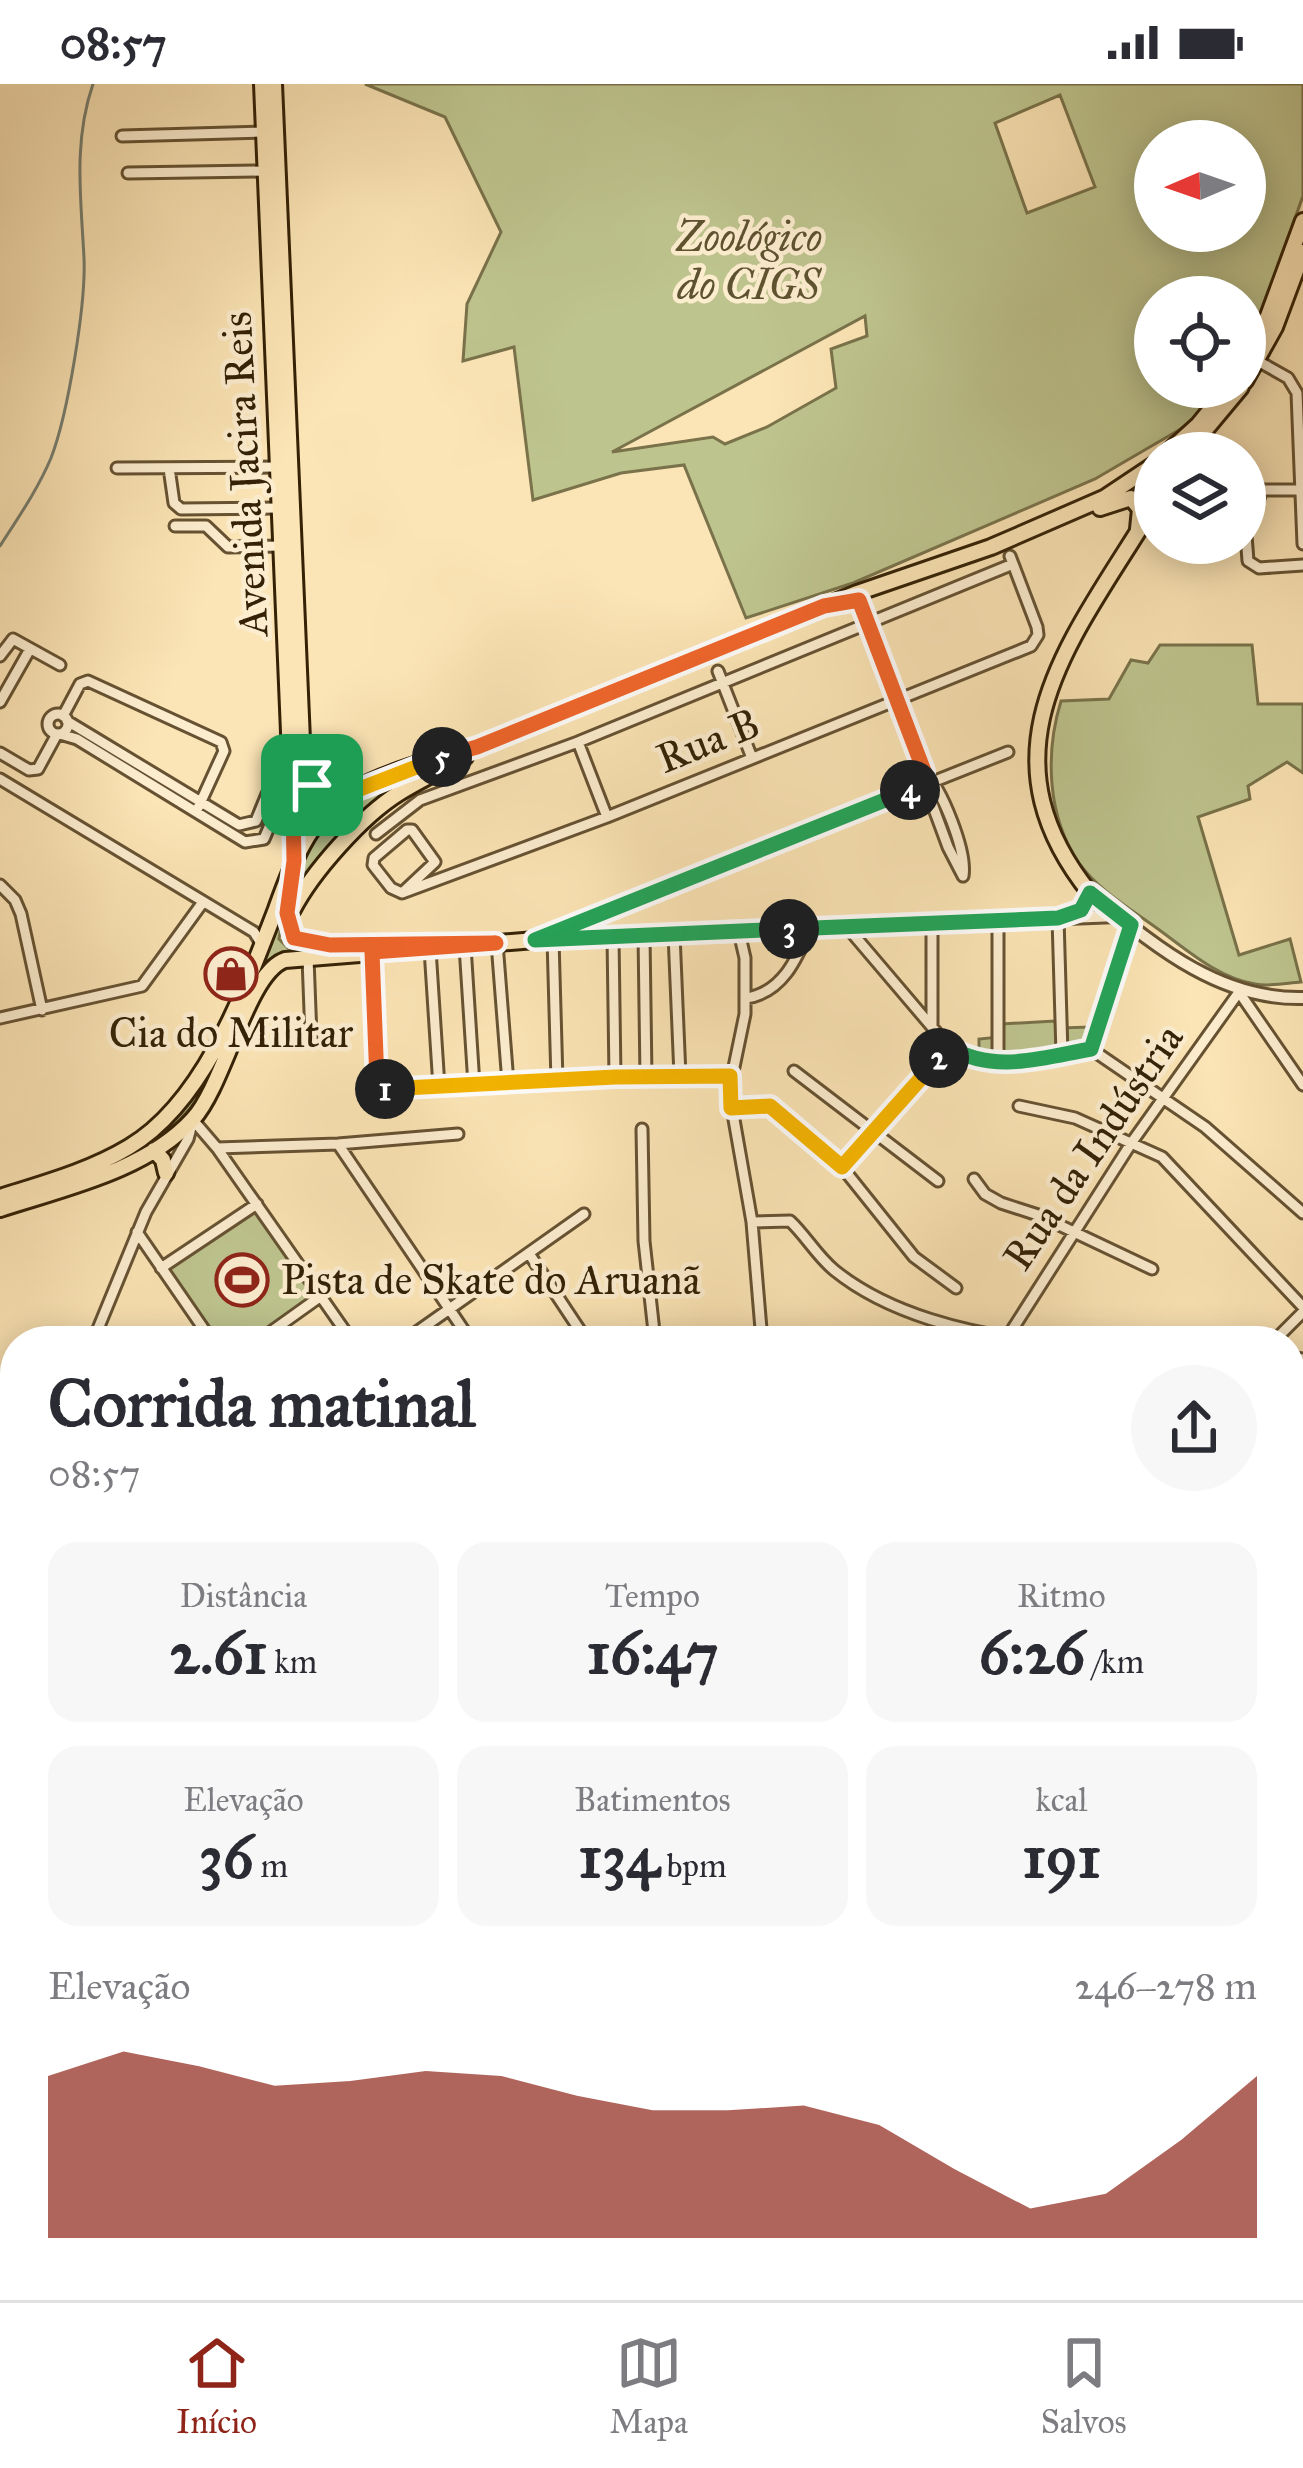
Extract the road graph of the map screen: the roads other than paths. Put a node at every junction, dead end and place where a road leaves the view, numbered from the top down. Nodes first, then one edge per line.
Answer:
1 (264, 85) edge
2 (262, 132) junction
3 (122, 136) dead end
4 (263, 171) junction
5 (128, 173) dead end
6 (1303, 220) edge
7 (1303, 252) edge
8 (1297, 288) edge
9 (1266, 322) edge
10 (1266, 338) edge
11 (1266, 368) edge
12 (1209, 408) edge
13 (1224, 408) edge
14 (1187, 432) edge
15 (1205, 432) edge
16 (278, 466) junction
17 (117, 468) dead end
18 (169, 468) junction
19 (1134, 478) edge
20 (1266, 490) edge
21 (1302, 490) edge
22 (1134, 501) edge
23 (279, 508) junction
24 (175, 526) dead end
25 (1134, 539) edge
26 (1303, 544) edge
27 (281, 546) junction
28 (1254, 564) edge
29 (1303, 565) edge
30 (859, 600) junction
31 (824, 606) junction
32 (868, 624) junction
33 (30, 649) junction
34 (0, 656) edge
35 (60, 665) dead end
36 (720, 676) junction
37 (898, 701) junction
38 (0, 702) edge
39 (65, 718) junction
40 (59, 734) junction
41 (501, 737) junction
42 (578, 742) junction
43 (1008, 752) dead end
44 (0, 753) edge
45 (752, 758) junction
46 (292, 774) junction
47 (0, 779) edge
48 (929, 783) junction
49 (312, 785) junction
50 (347, 794) junction
51 (293, 805) junction
52 (198, 808) junction
53 (607, 818) junction
54 (256, 821) junction
55 (376, 834) dead end
56 (259, 841) junction
57 (294, 861) junction
58 (0, 885) edge
59 (402, 892) junction
60 (1090, 893) junction
61 (203, 902) junction
62 (1118, 916) junction
63 (1058, 918) junction
64 (998, 921) junction
65 (932, 923) junction
66 (1131, 925) junction
67 (288, 926) junction
68 (847, 927) junction
69 (810, 928) junction
70 (739, 932) junction
71 (674, 934) junction
72 (644, 935) junction
73 (613, 937) junction
74 (553, 939) junction
75 (535, 940) junction
76 (496, 943) junction
77 (262, 945) junction
78 (466, 946) junction
79 (430, 949) junction
80 (372, 952) junction
81 (308, 958) junction
82 (1239, 992) junction
83 (746, 998) junction
84 (1303, 998) edge
85 (43, 1010) junction
86 (0, 1018) edge
87 (932, 1029) junction
88 (311, 1037) dead end
89 (949, 1047) junction
90 (1091, 1049) junction
91 (1062, 1054) junction
92 (998, 1065) junction
93 (794, 1071) dead end
94 (680, 1076) junction
95 (730, 1076) junction
96 (615, 1077) junction
97 (646, 1077) junction
98 (557, 1081) junction
99 (508, 1083) junction
100 (473, 1085) junction
101 (1303, 1085) edge
102 (440, 1087) junction
103 (1165, 1097) junction
104 (1019, 1106) dead end
105 (731, 1108) junction
106 (193, 1120) junction
107 (642, 1129) dead end
108 (875, 1131) junction
109 (458, 1134) dead end
110 (1132, 1142) junction
111 (338, 1144) junction
112 (217, 1148) junction
113 (154, 1150) junction
114 (842, 1167) junction
115 (166, 1173) junction
116 (974, 1179) dead end
117 (938, 1181) dead end
118 (0, 1197) edge
119 (257, 1204) junction
120 (0, 1209) edge
121 (584, 1214) dead end
122 (1303, 1214) edge
123 (752, 1222) junction
124 (137, 1232) junction
125 (1074, 1232) junction
126 (530, 1256) junction
127 (161, 1268) junction
128 (1152, 1269) dead end
129 (956, 1288) dead end
130 (321, 1296) junction
131 (448, 1310) junction
132 (1303, 1310) edge
133 (99, 1326) edge
134 (202, 1326) edge
135 (279, 1326) edge
136 (342, 1326) edge
137 (425, 1326) edge
138 (460, 1326) edge
139 (576, 1326) edge
140 (654, 1326) edge
141 (761, 1326) edge
142 (958, 1326) edge
143 (1013, 1326) edge

1 - 2 main road, Avenida Jacira Reis
1 - 49 main road, Avenida Jacira Reis
2 - 3 street
2 - 4 main road, Avenida Jacira Reis
4 - 5 street
4 - 16 main road, Avenida Jacira Reis
6 - 9 main road
7 - 8 main road
8 - 10 main road
11 - 21 street
12 - 14 main road
13 - 15 main road
16 - 18 street
16 - 23 main road, Avenida Jacira Reis
17 - 18 street
18 - 23 street
19 - 31 main road
20 - 21 street
21 - 26 street
22 - 30 main road
23 - 27 main road, Avenida Jacira Reis
24 - 27 street
25 - 60 main road
27 - 46 main road, Avenida Jacira Reis
28 - 29 street
30 - 31 main road
30 - 32 street
31 - 41 main road
32 - 36 street
32 - 37 street
32 - 37 street, Rua B
33 - 34 street
33 - 35 street
33 - 38 street
36 - 42 street
36 - 45 street
37 - 45 street, Rua B
37 - 48 street
39 - 40 street
39 - 40 street
39 - 52 street
39 - 52 street
40 - 44 street
40 - 52 street
41 - 50 main road
41 - 67 main road
42 - 53 street
42 - 55 street
43 - 48 street
45 - 53 street, Rua B
46 - 51 main road, Avenida Jacira Reis
46 - 54 street
47 - 61 street
48 - 48 street
48 - 75 street
49 - 50 main road
49 - 51 main road
50 - 57 main road
51 - 56 street
51 - 57 main road, Avenida Jacira Reis
52 - 54 street
52 - 56 street
53 - 59 street, Rua B
54 - 56 street
57 - 67 main road, Avenida Jacira Reis
57 - 77 main road
58 - 85 street
59 - 59 street
60 - 62 street
60 - 63 main road
61 - 77 street
61 - 85 street
62 - 63 street
62 - 66 street
63 - 64 main road
63 - 91 street
64 - 65 main road
64 - 92 street
65 - 68 main road
65 - 87 street
66 - 82 street
66 - 90 street
67 - 76 main road
68 - 69 main road
68 - 87 street
69 - 70 main road
69 - 83 street
70 - 71 main road
70 - 83 street
71 - 72 main road
71 - 94 street
72 - 73 main road
72 - 97 street
73 - 74 main road
73 - 96 street
74 - 75 main road
74 - 98 street
75 - 76 main road
76 - 78 main road
76 - 99 street
77 - 118 main road
78 - 79 main road
78 - 100 street
79 - 80 main road
79 - 102 street
80 - 81 main road
80 - 102 street
81 - 88 street
81 - 106 main road
82 - 84 street
82 - 101 street
82 - 103 street, Rua da Indústria
83 - 95 street
85 - 86 street
87 - 89 street
89 - 92 street
89 - 108 street
90 - 91 street
90 - 103 street
91 - 92 street
93 - 108 street
94 - 95 street
94 - 97 street
95 - 105 street
96 - 97 street
96 - 98 street
98 - 99 street
99 - 100 street
100 - 102 street
103 - 110 street, Rua da Indústria
103 - 122 street
104 - 110 street
105 - 114 street
105 - 123 street
106 - 112 street
106 - 113 main road
106 - 115 street
107 - 140 street
108 - 114 street
108 - 117 street
109 - 111 street
110 - 125 street, Rua da Indústria
110 - 132 street
111 - 112 street
111 - 131 street
112 - 119 street
113 - 115 main road
113 - 120 main road
114 - 129 street
115 - 124 street
116 - 125 street
119 - 127 street
119 - 130 street
121 - 126 street
123 - 141 street
123 - 142 street
124 - 127 street
124 - 133 street
125 - 128 street
125 - 143 street, Rua da Indústria
126 - 131 street
126 - 139 street
127 - 134 street
130 - 135 street
130 - 136 street
131 - 137 street
131 - 138 street

